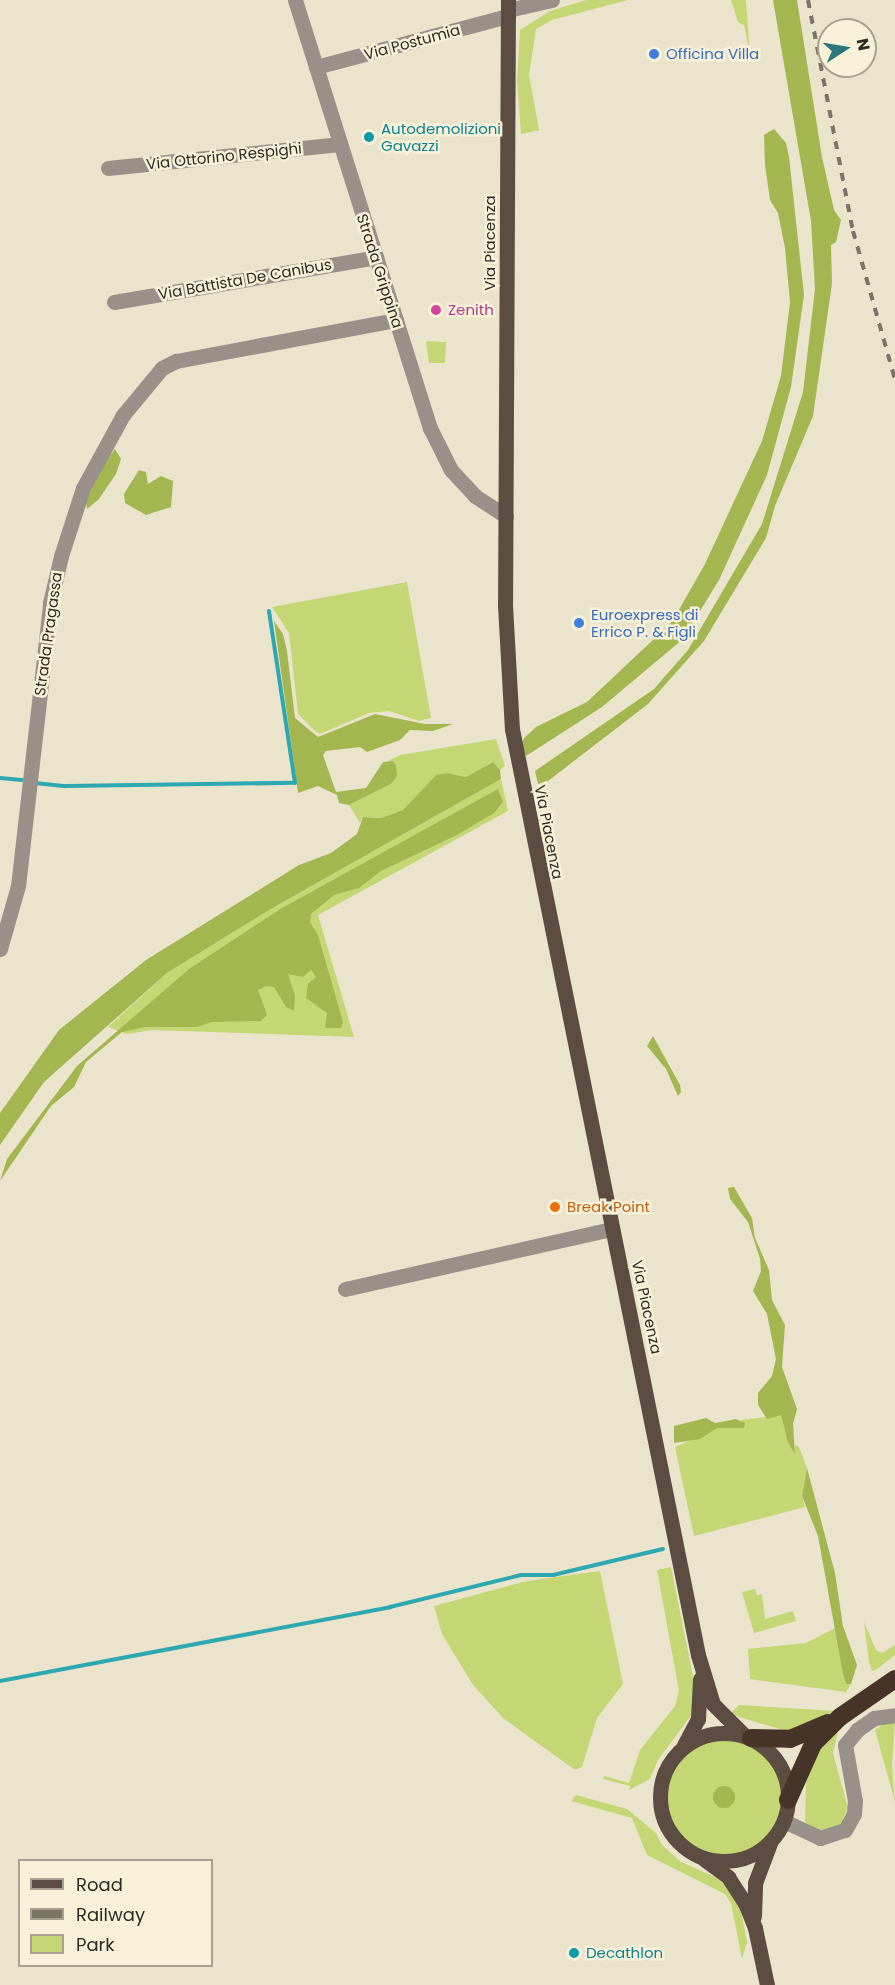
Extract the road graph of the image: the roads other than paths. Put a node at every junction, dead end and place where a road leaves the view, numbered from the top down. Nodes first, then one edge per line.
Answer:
1 (294, 0) edge
2 (552, 0) edge
3 (508, 9) edge
4 (316, 67) junction
5 (340, 144) junction
6 (108, 168) dead end
7 (376, 257) junction
8 (114, 302) dead end
9 (396, 320) junction
10 (506, 516) junction
11 (0, 949) edge
12 (612, 1228) junction
13 (345, 1289) dead end
14 (698, 1655) junction
15 (895, 1666) edge
16 (891, 1684) edge
17 (846, 1712) junction
18 (895, 1714) edge
19 (748, 1737) junction
20 (681, 1749) junction
21 (788, 1800) junction
22 (784, 1821) junction
23 (771, 1841) junction
24 (695, 1854) junction
25 (755, 1928) junction
26 (767, 1985) edge

1 - 4 street, Strada Grippina
2 - 3 street, Via Postumia
3 - 4 street, Via Postumia
3 - 10 main road, Via Piacenza
4 - 5 street, Strada Grippina
5 - 6 street, Via Ottorino Respighi
5 - 7 street, Strada Grippina
7 - 8 street, Via Battista De Canibus
7 - 9 street, Strada Grippina
9 - 10 street, Strada Grippina
9 - 11 street, Strada Pragassa
10 - 12 main road, Via Piacenza
12 - 13 street
12 - 14 main road, Via Piacenza
14 - 19 main road, Via Piacenza
14 - 20 main road, Via Piacenza
15 - 17 highway
16 - 17 highway
17 - 19 highway
17 - 21 highway
18 - 22 street
19 - 20 main road
19 - 21 main road
20 - 24 main road
21 - 22 main road
22 - 23 main road
23 - 24 main road
23 - 25 main road
24 - 25 main road
25 - 26 main road

